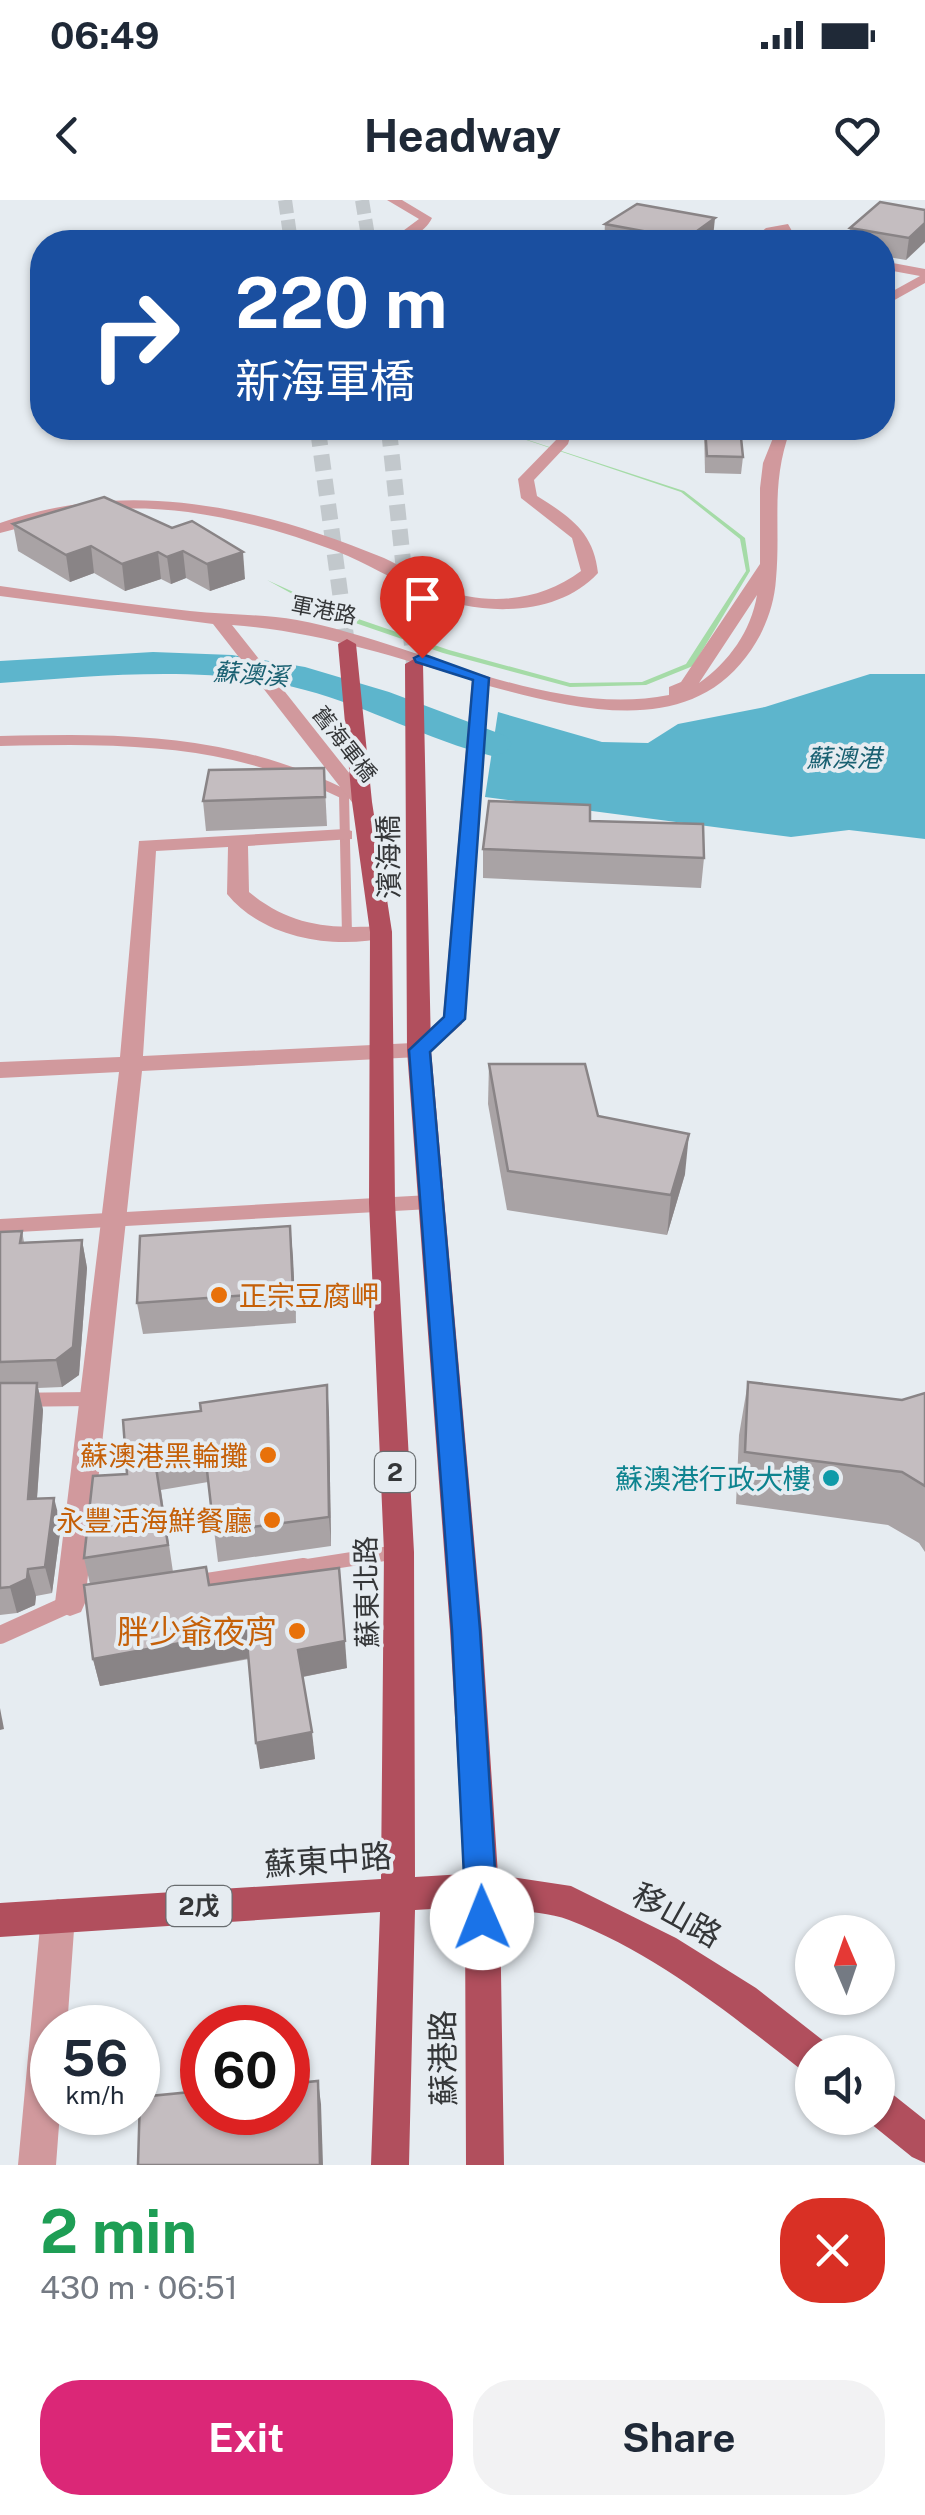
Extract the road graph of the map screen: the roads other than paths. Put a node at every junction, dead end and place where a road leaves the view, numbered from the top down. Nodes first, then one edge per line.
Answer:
1 (393, 200) edge
2 (788, 228) dead end
3 (413, 230) edge
4 (776, 230) edge
5 (895, 268) edge
6 (925, 276) edge
7 (895, 295) edge
8 (563, 440) edge
9 (780, 440) edge
10 (0, 528) edge
11 (0, 591) edge
12 (220, 620) junction
13 (347, 644) tunnel mouth
14 (414, 664) tunnel mouth
15 (481, 678) junction
16 (0, 741) edge
17 (362, 802) junction
18 (345, 835) junction
19 (238, 841) junction
20 (381, 932) junction
21 (347, 934) junction
22 (419, 1050) junction
23 (380, 1051) junction
24 (131, 1066) junction
25 (0, 1070) edge
26 (430, 1202) junction
27 (382, 1203) junction
28 (112, 1221) junction
29 (0, 1226) edge
30 (90, 1398) junction
31 (0, 1400) edge
32 (399, 1552) junction
33 (186, 1585) edge
34 (80, 1602) joint
35 (0, 1635) edge
36 (482, 1890) junction
37 (398, 1893) junction
38 (58, 1916) junction
39 (0, 1920) edge
40 (795, 2042) edge
41 (895, 2120) edge
42 (925, 2144) edge
43 (37, 2165) edge
44 (390, 2165) edge
45 (486, 2165) edge

1 - 3 street
2 - 4 street
5 - 6 street
6 - 7 street
8 - 10 street
9 - 15 street, 軍港路
11 - 12 street, 軍港路
12 - 15 street, 軍港路
12 - 17 street, 舊海軍橋
13 - 17 main road, 2
14 - 22 main road, 濱海橋 / 2
15 - 22 street
16 - 18 lane
17 - 20 main road, 2
18 - 19 street
18 - 21 lane
19 - 21 street
19 - 24 street
20 - 21 street
20 - 23 main road, 2
22 - 23 street
22 - 26 main road, 2
23 - 24 street
23 - 27 main road, 蘇東北路 / 2
24 - 25 street
24 - 28 street
26 - 27 lane
26 - 36 main road, 2
27 - 28 lane
27 - 32 main road, 蘇東北路 / 2
28 - 29 lane
28 - 30 street
30 - 31 lane
30 - 34 street
32 - 33 lane
32 - 37 main road, 蘇東北路 / 2
34 - 35 lane
36 - 37 main road, 蘇東中路 / 2戊
36 - 40 main road, 移山路 / 2戊
36 - 45 main road, 蘇港路 / 2
37 - 38 main road, 蘇東中路 / 2戊
37 - 44 main road, 蘇港路 / 2
38 - 39 main road, 蘇東中路 / 2戊
38 - 43 street
41 - 42 main road

